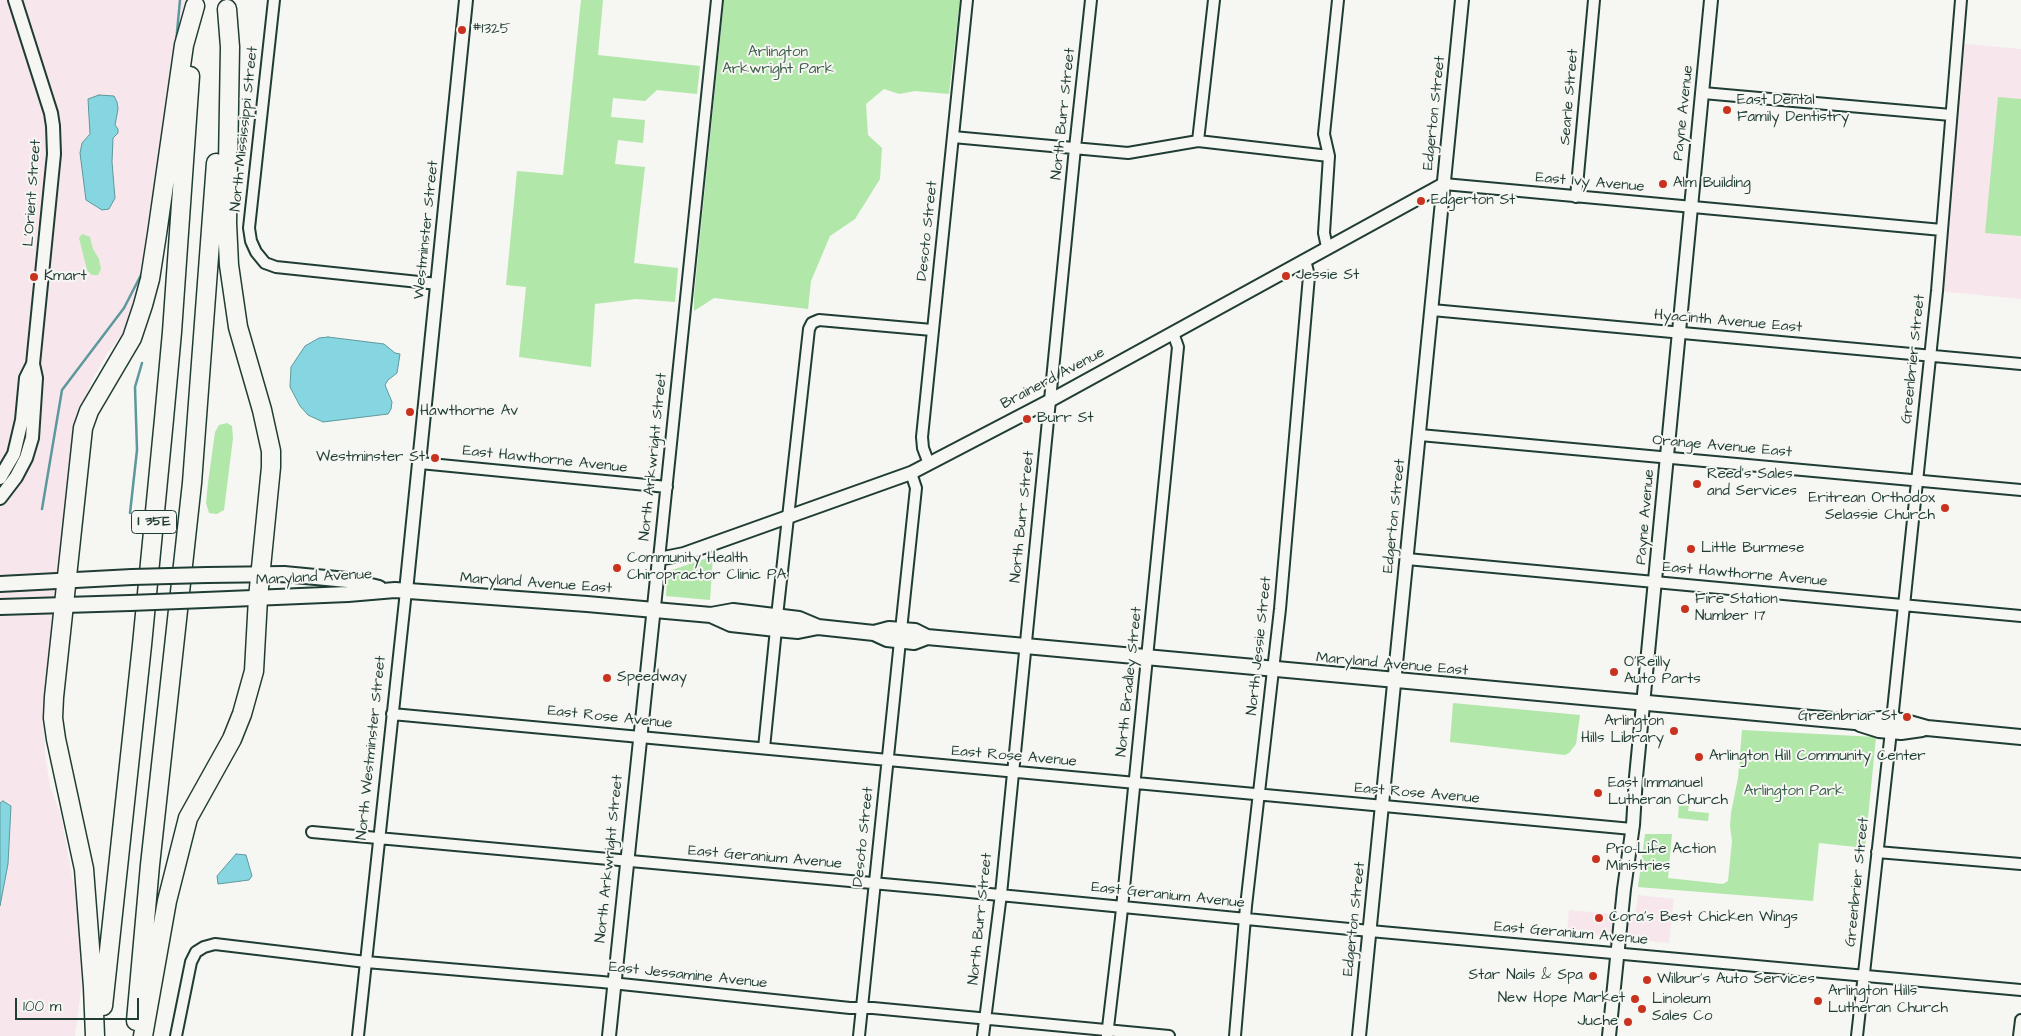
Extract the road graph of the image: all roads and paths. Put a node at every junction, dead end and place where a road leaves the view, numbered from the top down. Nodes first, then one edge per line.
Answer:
1 (15, 0) edge
2 (274, 0) edge
3 (466, 0) edge
4 (717, 0) edge
5 (967, 0) edge
6 (1091, 0) edge
7 (1214, 0) edge
8 (1338, 0) edge
9 (1462, 0) edge
10 (1594, 0) edge
11 (1711, 0) edge
12 (1961, 0) edge
13 (195, 3) edge
14 (227, 4) edge
15 (1703, 93) junction
16 (1951, 115) junction
17 (953, 136) junction
18 (1198, 141) junction
19 (1075, 148) junction
20 (1329, 156) junction
21 (1444, 184) junction
22 (1576, 197) junction
23 (1691, 207) junction
24 (1942, 230) junction
25 (1327, 247) junction
26 (1305, 260) junction
27 (438, 284) junction
28 (1432, 310) junction
29 (932, 330) junction
30 (1173, 332) junction
31 (1680, 333) junction
32 (1930, 356) junction
33 (33, 364) junction
34 (2021, 364) edge
35 (1051, 400) junction
36 (1420, 435) junction
37 (1668, 458) junction
38 (420, 463) junction
39 (929, 464) junction
40 (911, 473) junction
41 (0, 478) edge
42 (1916, 479) junction
43 (667, 487) junction
44 (2021, 490) edge
45 (1, 497) edge
46 (786, 518) junction
47 (659, 559) junction
48 (1407, 559) junction
49 (260, 574) junction
50 (66, 580) junction
51 (1656, 582) junction
52 (0, 584) edge
53 (389, 590) junction
54 (406, 591) junction
55 (258, 598) junction
56 (64, 605) junction
57 (1903, 605) junction
58 (0, 607) edge
59 (653, 610) junction
60 (2021, 616) edge
61 (776, 623) junction
62 (901, 636) junction
63 (1024, 646) junction
64 (1147, 657) junction
65 (1274, 670) junction
66 (1395, 681) junction
67 (1644, 704) junction
68 (392, 714) junction
69 (1891, 725) junction
70 (639, 736) junction
71 (2021, 737) edge
72 (764, 748) junction
73 (888, 760) junction
74 (1012, 772) junction
75 (1135, 783) junction
76 (1259, 794) junction
77 (1382, 806) junction
78 (1632, 829) junction
79 (312, 832) dead end
80 (379, 838) junction
81 (1877, 852) junction
82 (627, 860) junction
83 (2021, 864) edge
84 (874, 884) junction
85 (1001, 894) junction
86 (1122, 906) junction
87 (1246, 918) junction
88 (1370, 931) junction
89 (1618, 953) junction
90 (366, 962) junction
91 (1863, 976) junction
92 (614, 984) junction
93 (2021, 990) edge
94 (862, 1008) junction
95 (984, 1019) junction
96 (2021, 1020) edge
97 (1108, 1034) edge
98 (95, 1036) edge
99 (99, 1036) edge
100 (134, 1036) edge
101 (143, 1036) edge
102 (176, 1036) edge
103 (358, 1036) edge
104 (609, 1036) edge
105 (859, 1036) edge
106 (983, 1036) edge
107 (1169, 1036) edge
108 (1234, 1036) edge
109 (1359, 1036) edge
110 (1609, 1036) edge
111 (1857, 1036) edge
112 (2019, 1036) edge

1 - 33 street, L'Orient Street
2 - 27 street, North Mississippi Street
3 - 27 street, Westminster Street
4 - 43 street, North Arkwright Street
5 - 17 street, Desoto Street
6 - 19 street, North Burr Street
7 - 18 street
8 - 20 street
9 - 21 street, Edgerton Street
10 - 22 street, Searle Street
11 - 15 street, Payne Avenue
12 - 16 street, Greenbrier Street
13 - 50 highway
13 - 99 highway, I 35E
14 - 49 highway
14 - 100 highway, I 35E
15 - 16 street
15 - 23 street, Payne Avenue
16 - 24 street, Greenbrier Street
17 - 19 street
17 - 29 street, Desoto Street
18 - 19 street
18 - 20 street
19 - 35 street, North Burr Street
20 - 25 street
21 - 22 street, East Ivy Avenue
21 - 25 street, Brainerd Avenue
21 - 28 street, Edgerton Street
22 - 23 street, East Ivy Avenue
23 - 24 street, East Ivy Avenue
23 - 31 street, Payne Avenue
24 - 32 street, Greenbrier Street
25 - 26 street, Brainerd Avenue
26 - 30 street, Brainerd Avenue
26 - 65 street, North Jessie Street
27 - 38 street, Westminster Street
28 - 31 street, Hyacinth Avenue East
28 - 36 street, Edgerton Street
29 - 39 street, Desoto Street
29 - 46 street
30 - 35 street, Brainerd Avenue
30 - 64 street, North Bradley Street
31 - 32 street, Hyacinth Avenue East
31 - 37 street, Payne Avenue
32 - 34 street, Hyacinth Avenue East
32 - 42 street, Greenbrier Street
33 - 41 street, L'Orient Street
33 - 45 street, L'Orient Street
35 - 39 street, Brainerd Avenue
35 - 63 street, North Burr Street
36 - 37 street, Orange Avenue East
36 - 48 street, Edgerton Street
37 - 42 street, Orange Avenue East
37 - 51 street, Payne Avenue
38 - 43 street, East Hawthorne Avenue
38 - 54 street, North Westminster Street
39 - 40 street, Brainerd Avenue
40 - 46 street, Brainerd Avenue
40 - 62 street, Desoto Street
42 - 44 street, Orange Avenue East
42 - 57 street, Greenbrier Street
43 - 47 street, North Arkwright Street
46 - 47 street, Brainerd Avenue
46 - 61 street
47 - 59 street, North Arkwright Street
48 - 51 street, East Hawthorne Avenue
48 - 66 street, Edgerton Street
49 - 50 main road, Maryland Avenue, bridge
49 - 53 main road, Maryland Avenue
49 - 55 highway
50 - 52 main road, Maryland Avenue
50 - 56 highway
51 - 57 street, East Hawthorne Avenue
51 - 67 street, Payne Avenue
53 - 54 main road, Maryland Avenue East
53 - 55 main road, Maryland Avenue
54 - 59 main road, Maryland Avenue East
54 - 68 street, North Westminster Street
55 - 56 main road, Maryland Avenue, bridge
55 - 101 highway
56 - 58 main road, Maryland Avenue
56 - 98 highway
57 - 60 street, East Hawthorne Avenue
57 - 69 street, Greenbrier Street
59 - 61 main road, Maryland Avenue East
59 - 70 street, North Arkwright Street
61 - 62 main road, Maryland Avenue East
61 - 72 street
62 - 63 main road, Maryland Avenue East
62 - 73 street, Desoto Street
63 - 64 main road, Maryland Avenue East
63 - 74 street, North Burr Street
64 - 65 main road, Maryland Avenue East
64 - 75 street, North Bradley Street
65 - 66 main road, Maryland Avenue East
65 - 76 street, North Jessie Street
66 - 67 main road, Maryland Avenue East
66 - 77 street, Edgerton Street
67 - 69 main road, Maryland Avenue East
67 - 78 street, Payne Avenue
68 - 70 street, East Rose Avenue
68 - 80 street, North Westminster Street
69 - 71 main road, Maryland Avenue East
69 - 81 street, Greenbrier Street
70 - 72 street, East Rose Avenue
70 - 82 street, North Arkwright Street
72 - 73 street, East Rose Avenue
73 - 74 street, East Rose Avenue
73 - 84 street, Desoto Street
74 - 75 street, East Rose Avenue
74 - 85 street, North Burr Street
75 - 76 street, East Rose Avenue
75 - 86 street, North Bradley Street
76 - 77 street, East Rose Avenue
76 - 87 street, North Jessie Street
77 - 78 street, East Rose Avenue
77 - 88 street, Edgerton Street
78 - 89 street, Payne Avenue
79 - 80 street, East Geranium Avenue
80 - 82 street, East Geranium Avenue
80 - 90 street, North Westminster Street
81 - 83 street
81 - 91 street, Greenbrier Street
82 - 84 street, East Geranium Avenue
82 - 92 street, North Arkwright Street
84 - 85 street, East Geranium Avenue
84 - 94 street, Desoto Street
85 - 86 street, East Geranium Avenue
85 - 95 street, North Burr Street
86 - 87 street, East Geranium Avenue
86 - 97 street, North Bradley Street
87 - 88 street, East Geranium Avenue
87 - 108 street, North Jessie Street
88 - 89 street, East Geranium Avenue
88 - 109 street, Edgerton Street
89 - 91 street, East Geranium Avenue
89 - 110 street, Payne Avenue
90 - 92 street, East Jessamine Avenue
90 - 102 street, East Jessamine Avenue
90 - 103 street, North Westminster Street
91 - 93 street, East Geranium Avenue
91 - 111 street, Greenbrier Street
92 - 94 street, East Jessamine Avenue
92 - 104 street, North Arkwright Street
94 - 95 street, East Jessamine Avenue
94 - 105 street, Desoto Street
95 - 97 street, East Jessamine Avenue
95 - 106 street, North Burr Street
96 - 112 street
97 - 107 street, East Jessamine Avenue

